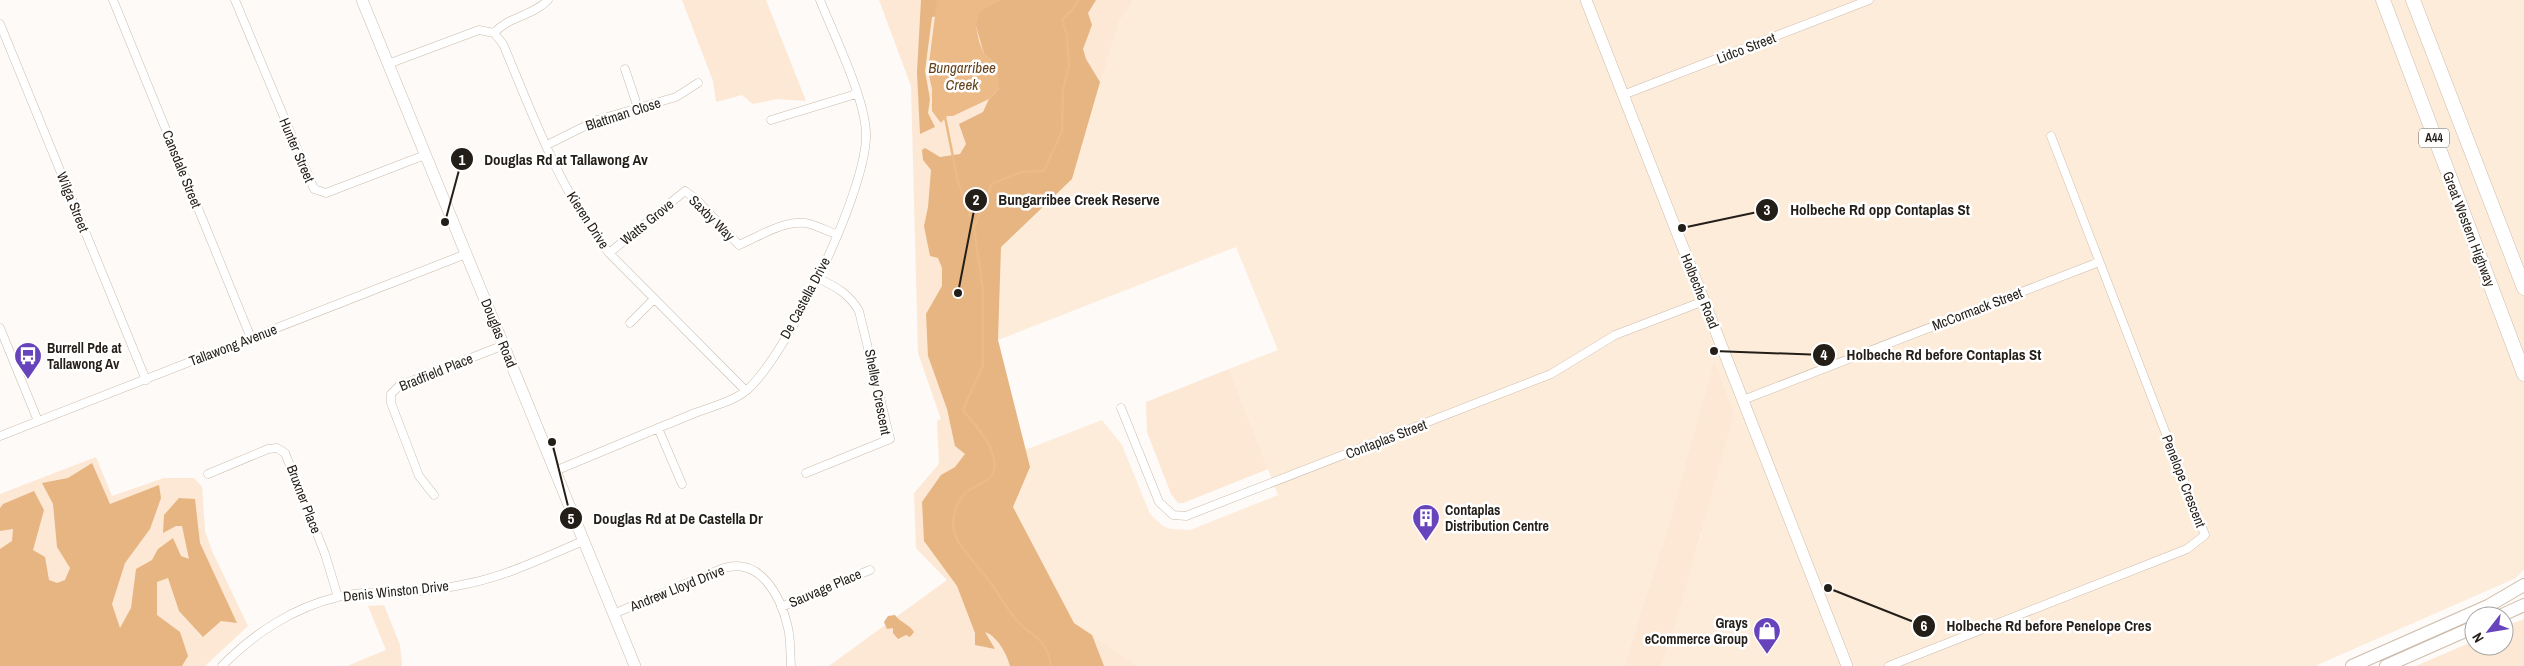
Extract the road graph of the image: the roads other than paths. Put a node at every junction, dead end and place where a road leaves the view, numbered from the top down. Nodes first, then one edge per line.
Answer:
1 (112, 0) edge
2 (235, 0) edge
3 (362, 0) edge
4 (548, 0) edge
5 (820, 0) edge
6 (1586, 0) edge
7 (1869, 0) edge
8 (2383, 0) edge
9 (2413, 0) edge
10 (0, 24) edge
11 (494, 33) junction
12 (388, 64) junction
13 (625, 69) dead end
14 (698, 83) dead end
15 (856, 94) junction
16 (1623, 95) junction
17 (638, 108) junction
18 (771, 120) dead end
19 (2050, 136) dead end
20 (547, 145) junction
21 (425, 154) junction
22 (685, 191) joint
23 (836, 234) junction
24 (609, 253) junction
25 (466, 254) junction
26 (2099, 262) junction
27 (818, 279) junction
28 (2524, 288) edge
29 (654, 299) junction
30 (1704, 301) junction
31 (630, 323) dead end
32 (0, 328) edge
33 (251, 338) junction
34 (504, 345) junction
35 (2524, 374) edge
36 (146, 380) junction
37 (746, 391) junction
38 (1743, 400) junction
39 (1121, 408) dead end
40 (38, 421) junction
41 (658, 428) junction
42 (0, 436) edge
43 (555, 471) junction
44 (806, 473) dead end
45 (208, 474) dead end
46 (682, 484) dead end
47 (434, 495) dead end
48 (583, 541) junction
49 (870, 570) dead end
50 (2524, 585) edge
51 (338, 597) junction
52 (781, 607) junction
53 (613, 614) junction
54 (2464, 632) edge
55 (222, 666) edge
56 (635, 666) edge
57 (791, 666) edge
58 (1847, 666) edge
59 (1889, 666) edge
60 (2352, 666) edge
61 (2386, 666) edge

1 - 33 street, Cansdale Street
2 - 21 street, Hunter Street
3 - 12 street, Douglas Road
4 - 11 street
5 - 15 street, De Castella Drive
6 - 16 street, Holbeche Road
7 - 16 street, Lidco Street
8 - 35 highway, Great Western Highway / A44
9 - 28 highway, A44
10 - 36 street, Wilga Street
11 - 12 street
11 - 20 street, Kieren Drive
12 - 21 street, Douglas Road
13 - 17 street
14 - 17 street, Blattman Close
15 - 18 street
15 - 23 street, De Castella Drive
16 - 30 street, Holbeche Road
17 - 20 street, Blattman Close
19 - 26 street, Penelope Crescent
20 - 24 street, Kieren Drive
21 - 25 street, Douglas Road
22 - 23 street, Saxby Way
22 - 24 street, Watts Grove
23 - 27 street, De Castella Drive
24 - 29 street, Kieren Drive
25 - 33 street, Tallawong Avenue
25 - 34 street, Douglas Road
26 - 38 street, McCormack Street
26 - 59 street, Penelope Crescent
27 - 37 street, De Castella Drive
27 - 44 street, Shelley Crescent
29 - 31 street
29 - 37 street, Kieren Drive
30 - 38 street, Holbeche Road
30 - 39 street, Contaplas Street
32 - 40 street
33 - 36 street, Tallawong Avenue
34 - 43 street, Douglas Road
34 - 47 street, Bradfield Place
36 - 40 street, Tallawong Avenue
37 - 41 street, De Castella Drive
38 - 58 street, Holbeche Road
40 - 42 street, Tallawong Avenue
41 - 43 street, De Castella Drive
41 - 46 street
43 - 48 street, Douglas Road
45 - 51 street, Bruxner Place
48 - 51 street, Denis Winston Drive
48 - 53 street, Douglas Road
49 - 52 street, Sauvage Place
50 - 60 main road
51 - 55 street, Denis Winston Drive
52 - 53 street, Andrew Lloyd Drive
52 - 57 street, Andrew Lloyd Drive
53 - 56 street, Douglas Road
54 - 61 main road

